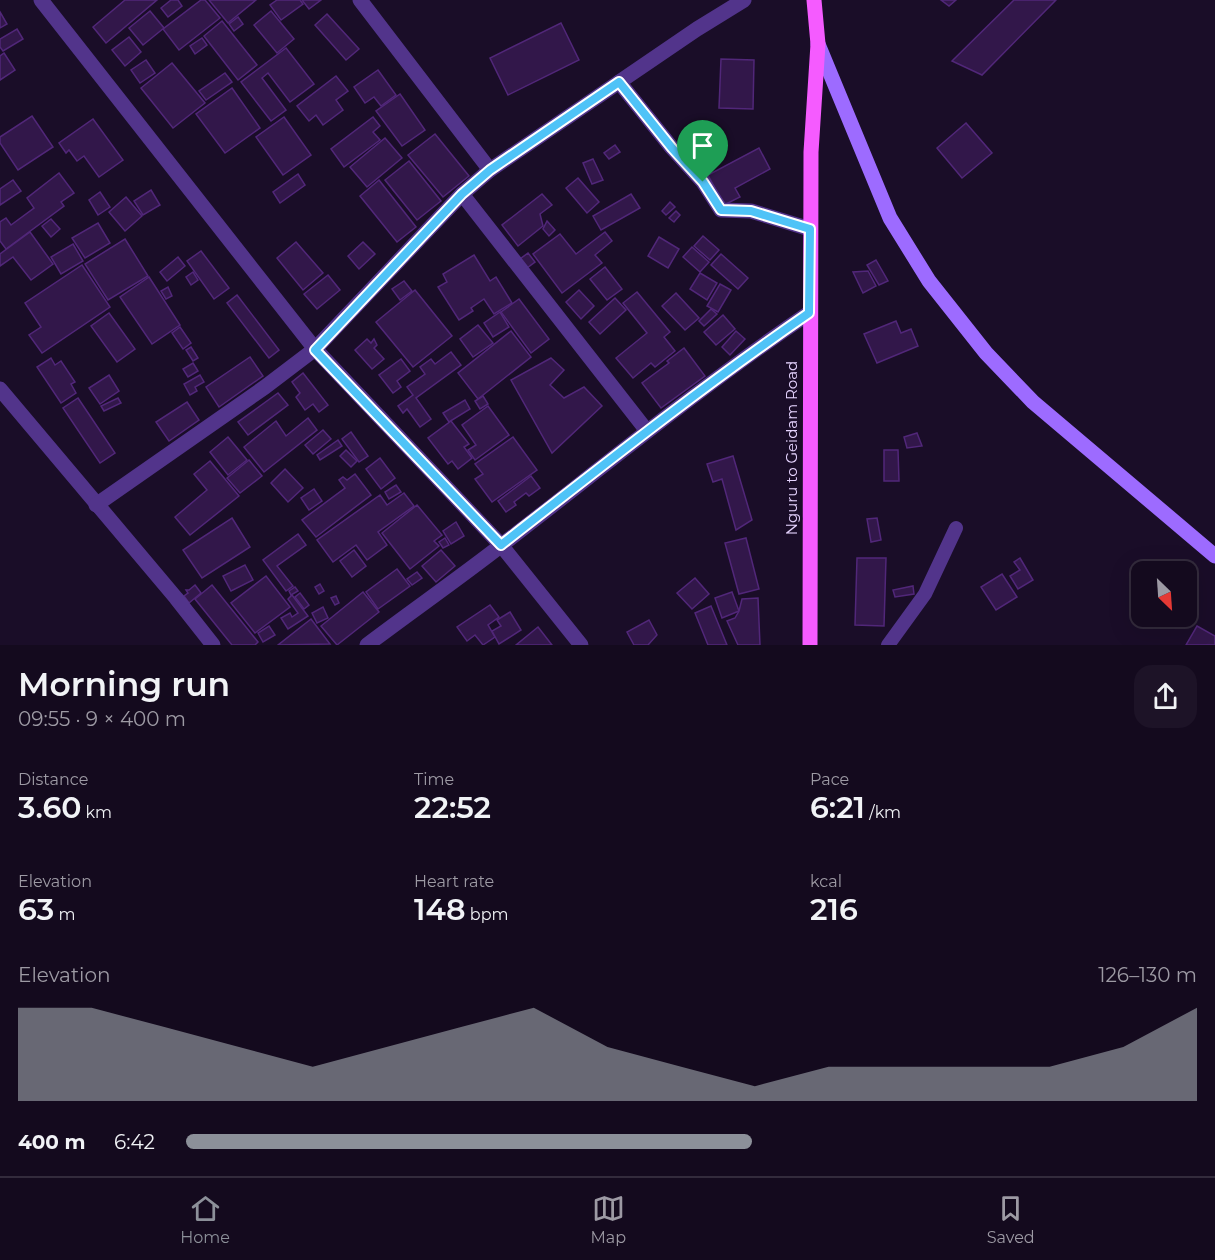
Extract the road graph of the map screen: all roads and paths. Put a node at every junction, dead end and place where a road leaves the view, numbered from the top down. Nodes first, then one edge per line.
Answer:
1 (41, 0) edge
2 (360, 0) edge
3 (744, 0) edge
4 (814, 0) edge
5 (818, 44) junction
6 (619, 82) junction
7 (490, 170) junction
8 (462, 194) junction
9 (810, 229) junction
10 (809, 313) junction
11 (315, 350) junction
12 (0, 389) edge
13 (647, 431) junction
14 (96, 505) junction
15 (956, 528) dead end
16 (501, 545) junction
17 (1215, 556) edge
18 (213, 645) edge
19 (367, 645) edge
20 (581, 645) edge
21 (810, 645) edge
22 (888, 645) edge

1 - 11 street
2 - 7 street
3 - 6 street
4 - 5 main road, Nguru to Geidam Road
5 - 9 main road, Nguru to Geidam Road
5 - 17 main road
6 - 7 street
6 - 9 street
7 - 8 street
8 - 11 street
8 - 13 street
9 - 10 main road, Nguru to Geidam Road
10 - 13 street
10 - 21 main road, Nguru to Geidam Road
11 - 14 street
11 - 16 street
12 - 14 street
13 - 16 street
14 - 18 street
15 - 22 lane
16 - 19 street
16 - 20 street

